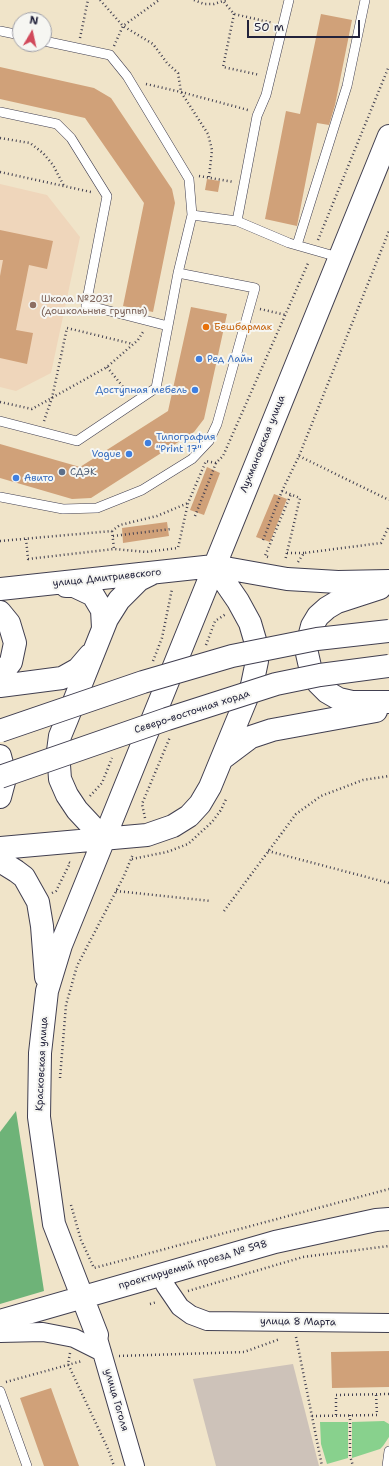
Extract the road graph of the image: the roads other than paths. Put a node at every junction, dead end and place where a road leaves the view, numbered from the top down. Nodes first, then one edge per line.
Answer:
1 (289, 0) edge
2 (365, 0) edge
3 (0, 31) edge
4 (12, 33) edge
5 (52, 42) edge
6 (0, 112) edge
7 (389, 136) edge
8 (192, 215) junction
9 (237, 221) junction
10 (297, 245) junction
11 (338, 257) junction
12 (178, 273) junction
13 (168, 326) junction
14 (0, 421) edge
15 (0, 497) edge
16 (214, 566) junction
17 (151, 573) junction
18 (389, 581) edge
19 (47, 585) junction
20 (389, 585) edge
21 (0, 589) edge
22 (0, 612) edge
23 (103, 628) junction
24 (389, 631) edge
25 (95, 650) junction
26 (389, 666) edge
27 (0, 676) edge
28 (0, 686) edge
29 (389, 702) edge
30 (389, 709) edge
31 (0, 732) edge
32 (139, 753) joint
33 (0, 756) edge
34 (223, 758) junction
35 (0, 777) edge
36 (0, 797) edge
37 (104, 839) junction
38 (0, 848) edge
39 (0, 861) edge
40 (47, 991) junction
41 (389, 1219) edge
42 (166, 1273) junction
43 (83, 1296) junction
44 (0, 1321) edge
45 (389, 1323) edge
46 (0, 1333) edge
47 (101, 1348) junction
48 (0, 1390) edge
49 (389, 1451) edge
50 (27, 1466) edge
51 (135, 1466) edge
52 (387, 1466) edge

1 - 9 lane
2 - 10 lane
3 - 4 lane
5 - 8 lane
6 - 13 lane
7 - 11 main road, Лухмановская улица
8 - 9 lane
8 - 12 lane
9 - 10 lane
10 - 11 lane
11 - 16 main road, Лухмановская улица
12 - 13 lane
12 - 15 lane
13 - 14 lane
16 - 17 main road, улица Дмитриевского
16 - 18 main road, улица Дмитриевского
16 - 32 main road, Лухмановская улица
16 - 34 main road
17 - 19 main road, улица Дмитриевского
17 - 23 main road
19 - 21 main road, улица Дмитриевского
19 - 23 main road
20 - 29 main road
22 - 27 main road
23 - 25 main road
24 - 31 main road, bridge
25 - 28 main road
25 - 37 main road
26 - 35 main road, Северо-восточная хорда, bridge
30 - 34 main road
32 - 37 main road, Красковская улица
33 - 36 main road
34 - 37 main road
37 - 38 main road
37 - 40 main road, Красковская улица
39 - 40 main road
40 - 43 main road, Красковская улица
41 - 42 main road, проектируемый проезд № 598
42 - 43 main road, проектируемый проезд № 598
42 - 45 street, улица 8 Марта
43 - 44 main road, проектируемый проезд № 598
43 - 47 main road, Красковская улица
46 - 47 street
47 - 51 street, улица Гоголя
48 - 50 lane
49 - 52 lane

